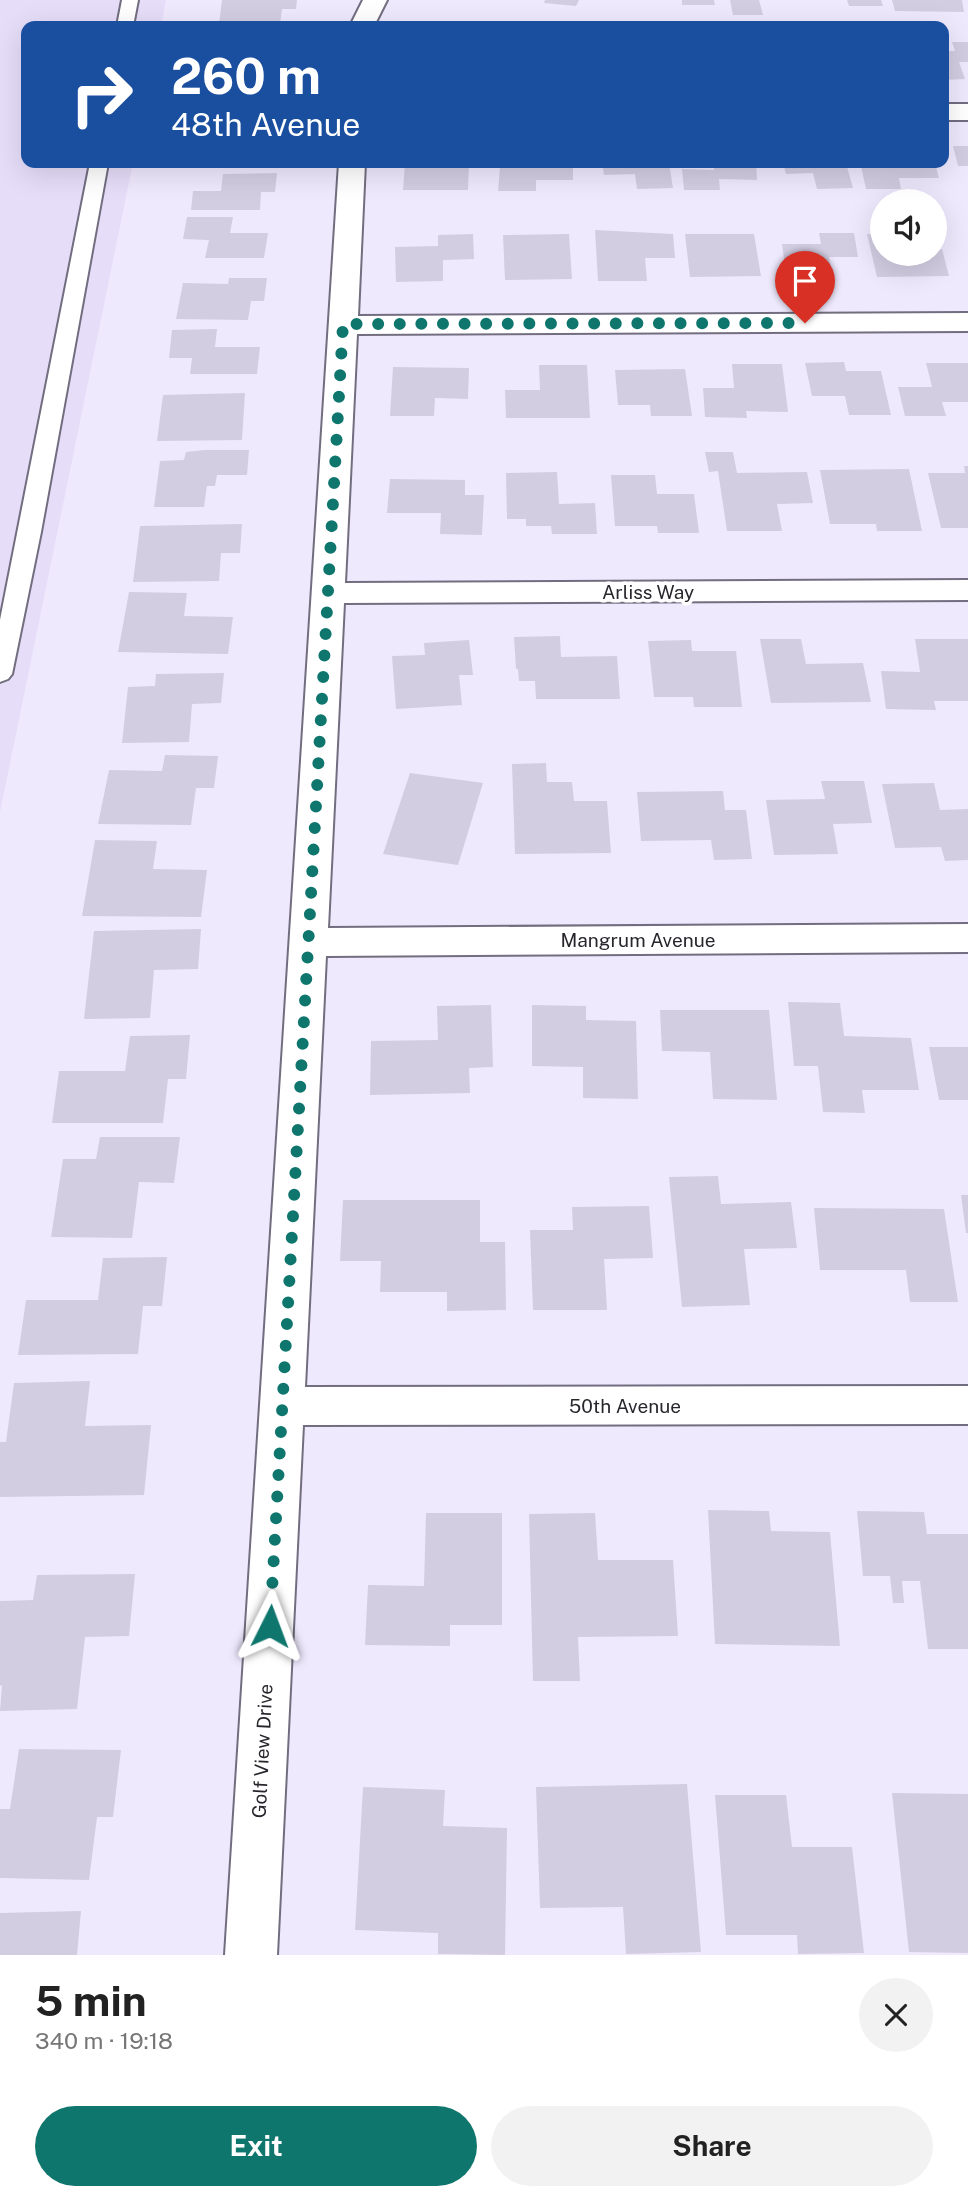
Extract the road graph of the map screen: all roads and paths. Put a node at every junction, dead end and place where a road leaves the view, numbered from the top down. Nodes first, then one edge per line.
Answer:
1 (130, 0) edge
2 (375, 0) edge
3 (126, 21) edge
4 (364, 21) edge
5 (949, 112) edge
6 (968, 112) edge
7 (98, 168) edge
8 (352, 168) edge
9 (968, 322) edge
10 (343, 324) junction
11 (968, 590) edge
12 (328, 593) junction
13 (0, 674) edge
14 (968, 938) edge
15 (308, 942) junction
16 (968, 1405) edge
17 (282, 1406) junction
18 (251, 1955) edge

1 - 3 lane
2 - 4 street
5 - 6 street
7 - 13 lane
8 - 10 street, Golf View Drive
9 - 10 street
10 - 12 street, Golf View Drive
11 - 12 street, Arliss Way
12 - 15 street, Golf View Drive
14 - 15 street, Mangrum Avenue
15 - 17 street, Golf View Drive
16 - 17 street, 50th Avenue
17 - 18 street, Golf View Drive

